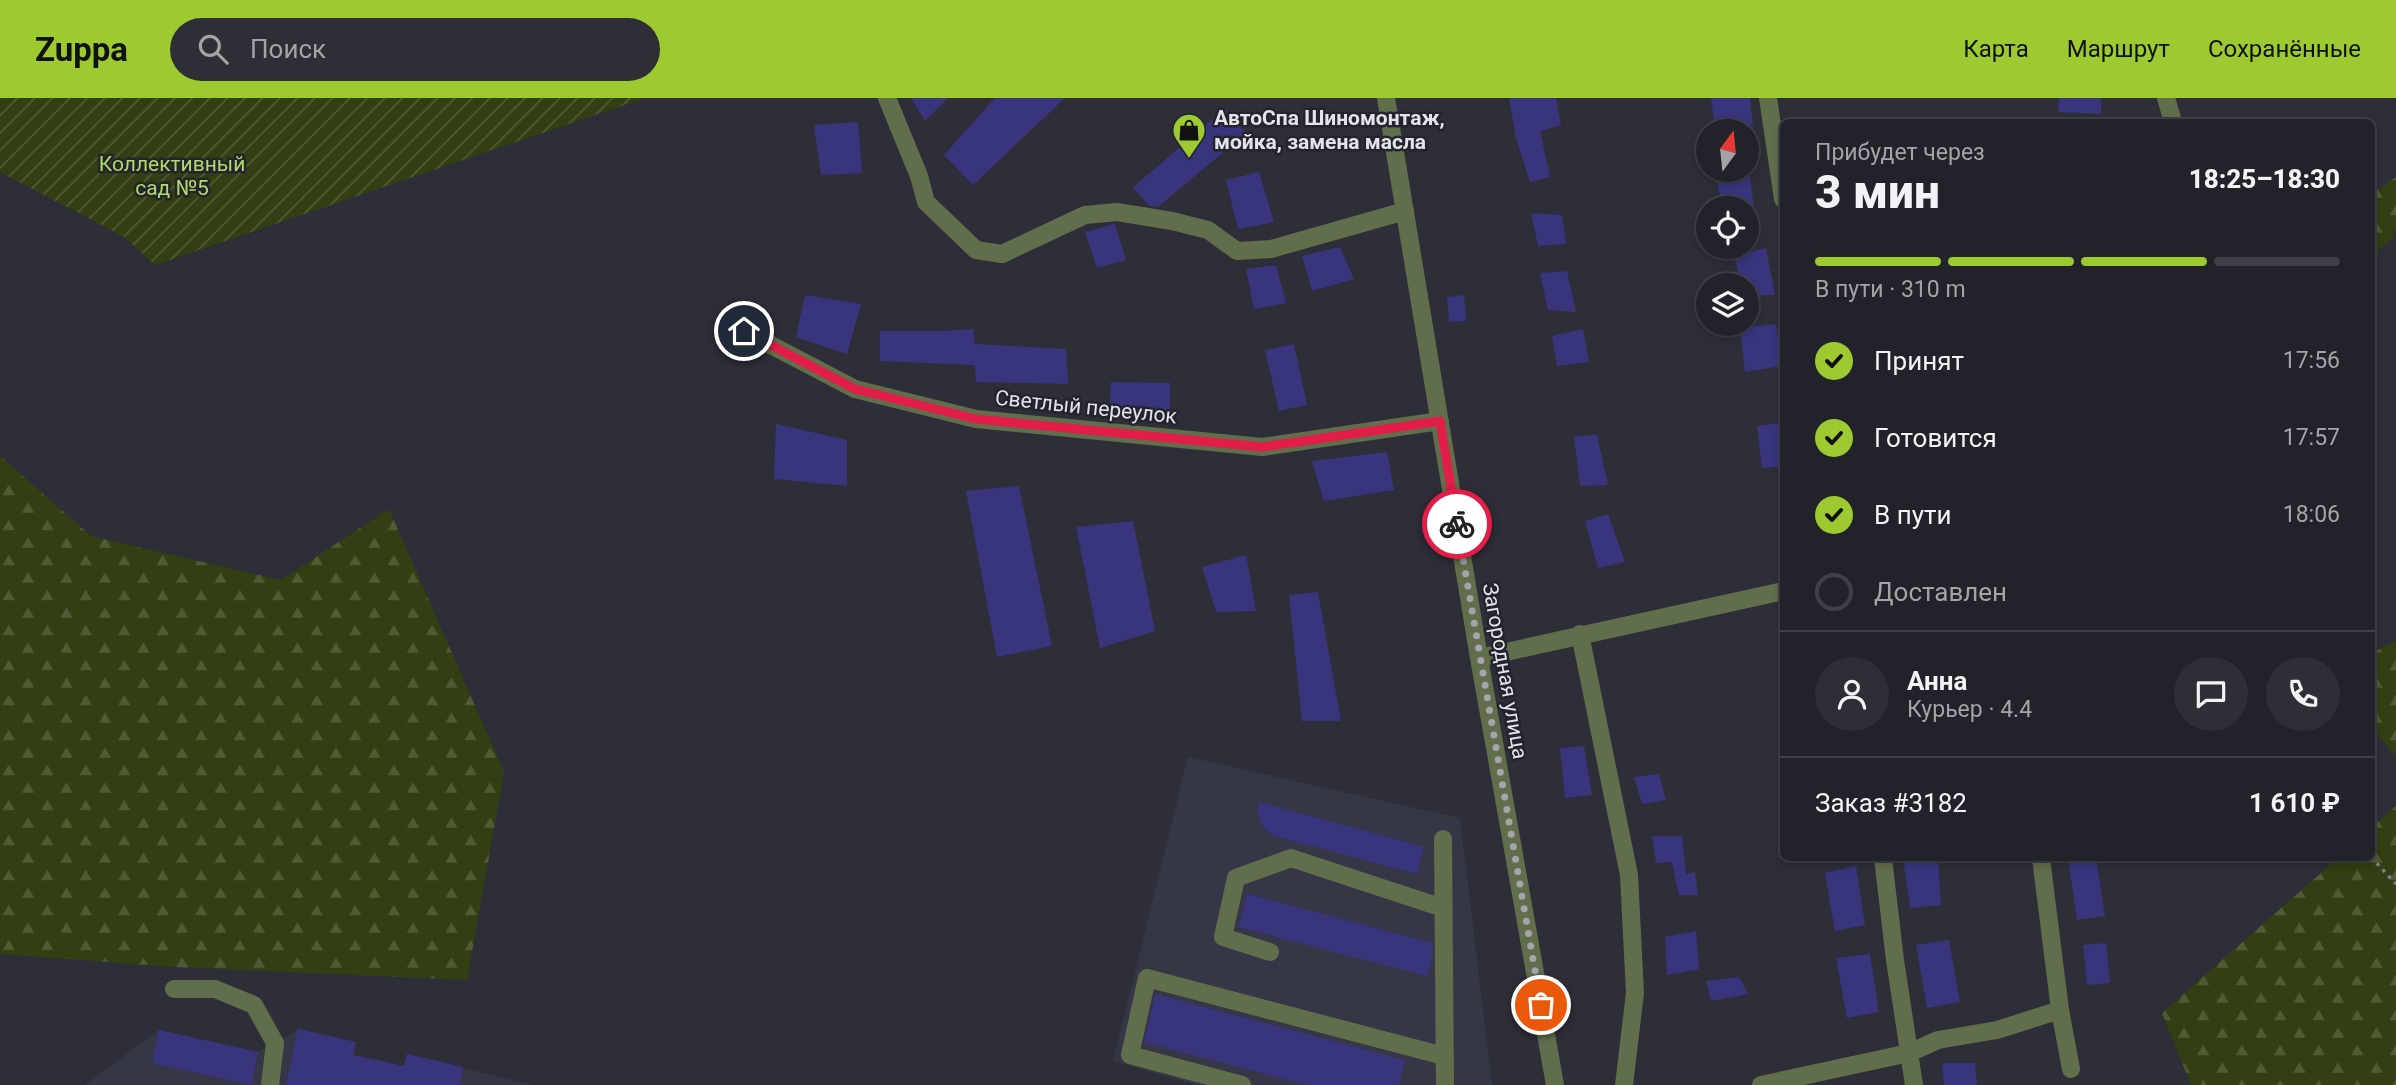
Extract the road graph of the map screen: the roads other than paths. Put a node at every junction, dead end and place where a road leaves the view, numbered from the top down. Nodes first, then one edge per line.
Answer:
1 (887, 98) edge
2 (1386, 98) edge
3 (1768, 98) edge
4 (2166, 98) edge
5 (2172, 119) edge
6 (1780, 179) edge
7 (1405, 211) junction
8 (744, 331) dead end
9 (1440, 421) junction
10 (1780, 592) edge
11 (1580, 634) junction
12 (1479, 658) junction
13 (1443, 839) dead end
14 (1883, 861) edge
15 (2041, 861) edge
16 (1443, 908) junction
17 (1270, 952) dead end
18 (174, 989) dead end
19 (2060, 1010) junction
20 (1909, 1053) junction
21 (1444, 1056) junction
22 (2071, 1069) dead end
23 (270, 1085) edge
24 (1242, 1085) edge
25 (1445, 1085) edge
26 (1555, 1085) edge
27 (1624, 1085) edge
28 (1761, 1085) edge
29 (1914, 1085) edge

1 - 7 street
2 - 7 street, Загородная улица
3 - 6 street
4 - 5 street
7 - 9 street, Загородная улица
8 - 9 street, Светлый переулок
9 - 12 street, Загородная улица
10 - 11 street
11 - 12 street
11 - 27 street
12 - 26 street, Загородная улица
13 - 16 street
14 - 20 street
15 - 19 street
16 - 17 street
16 - 21 street
18 - 23 street
19 - 20 street
19 - 22 street
20 - 28 street
20 - 29 street
21 - 24 street
21 - 25 street

